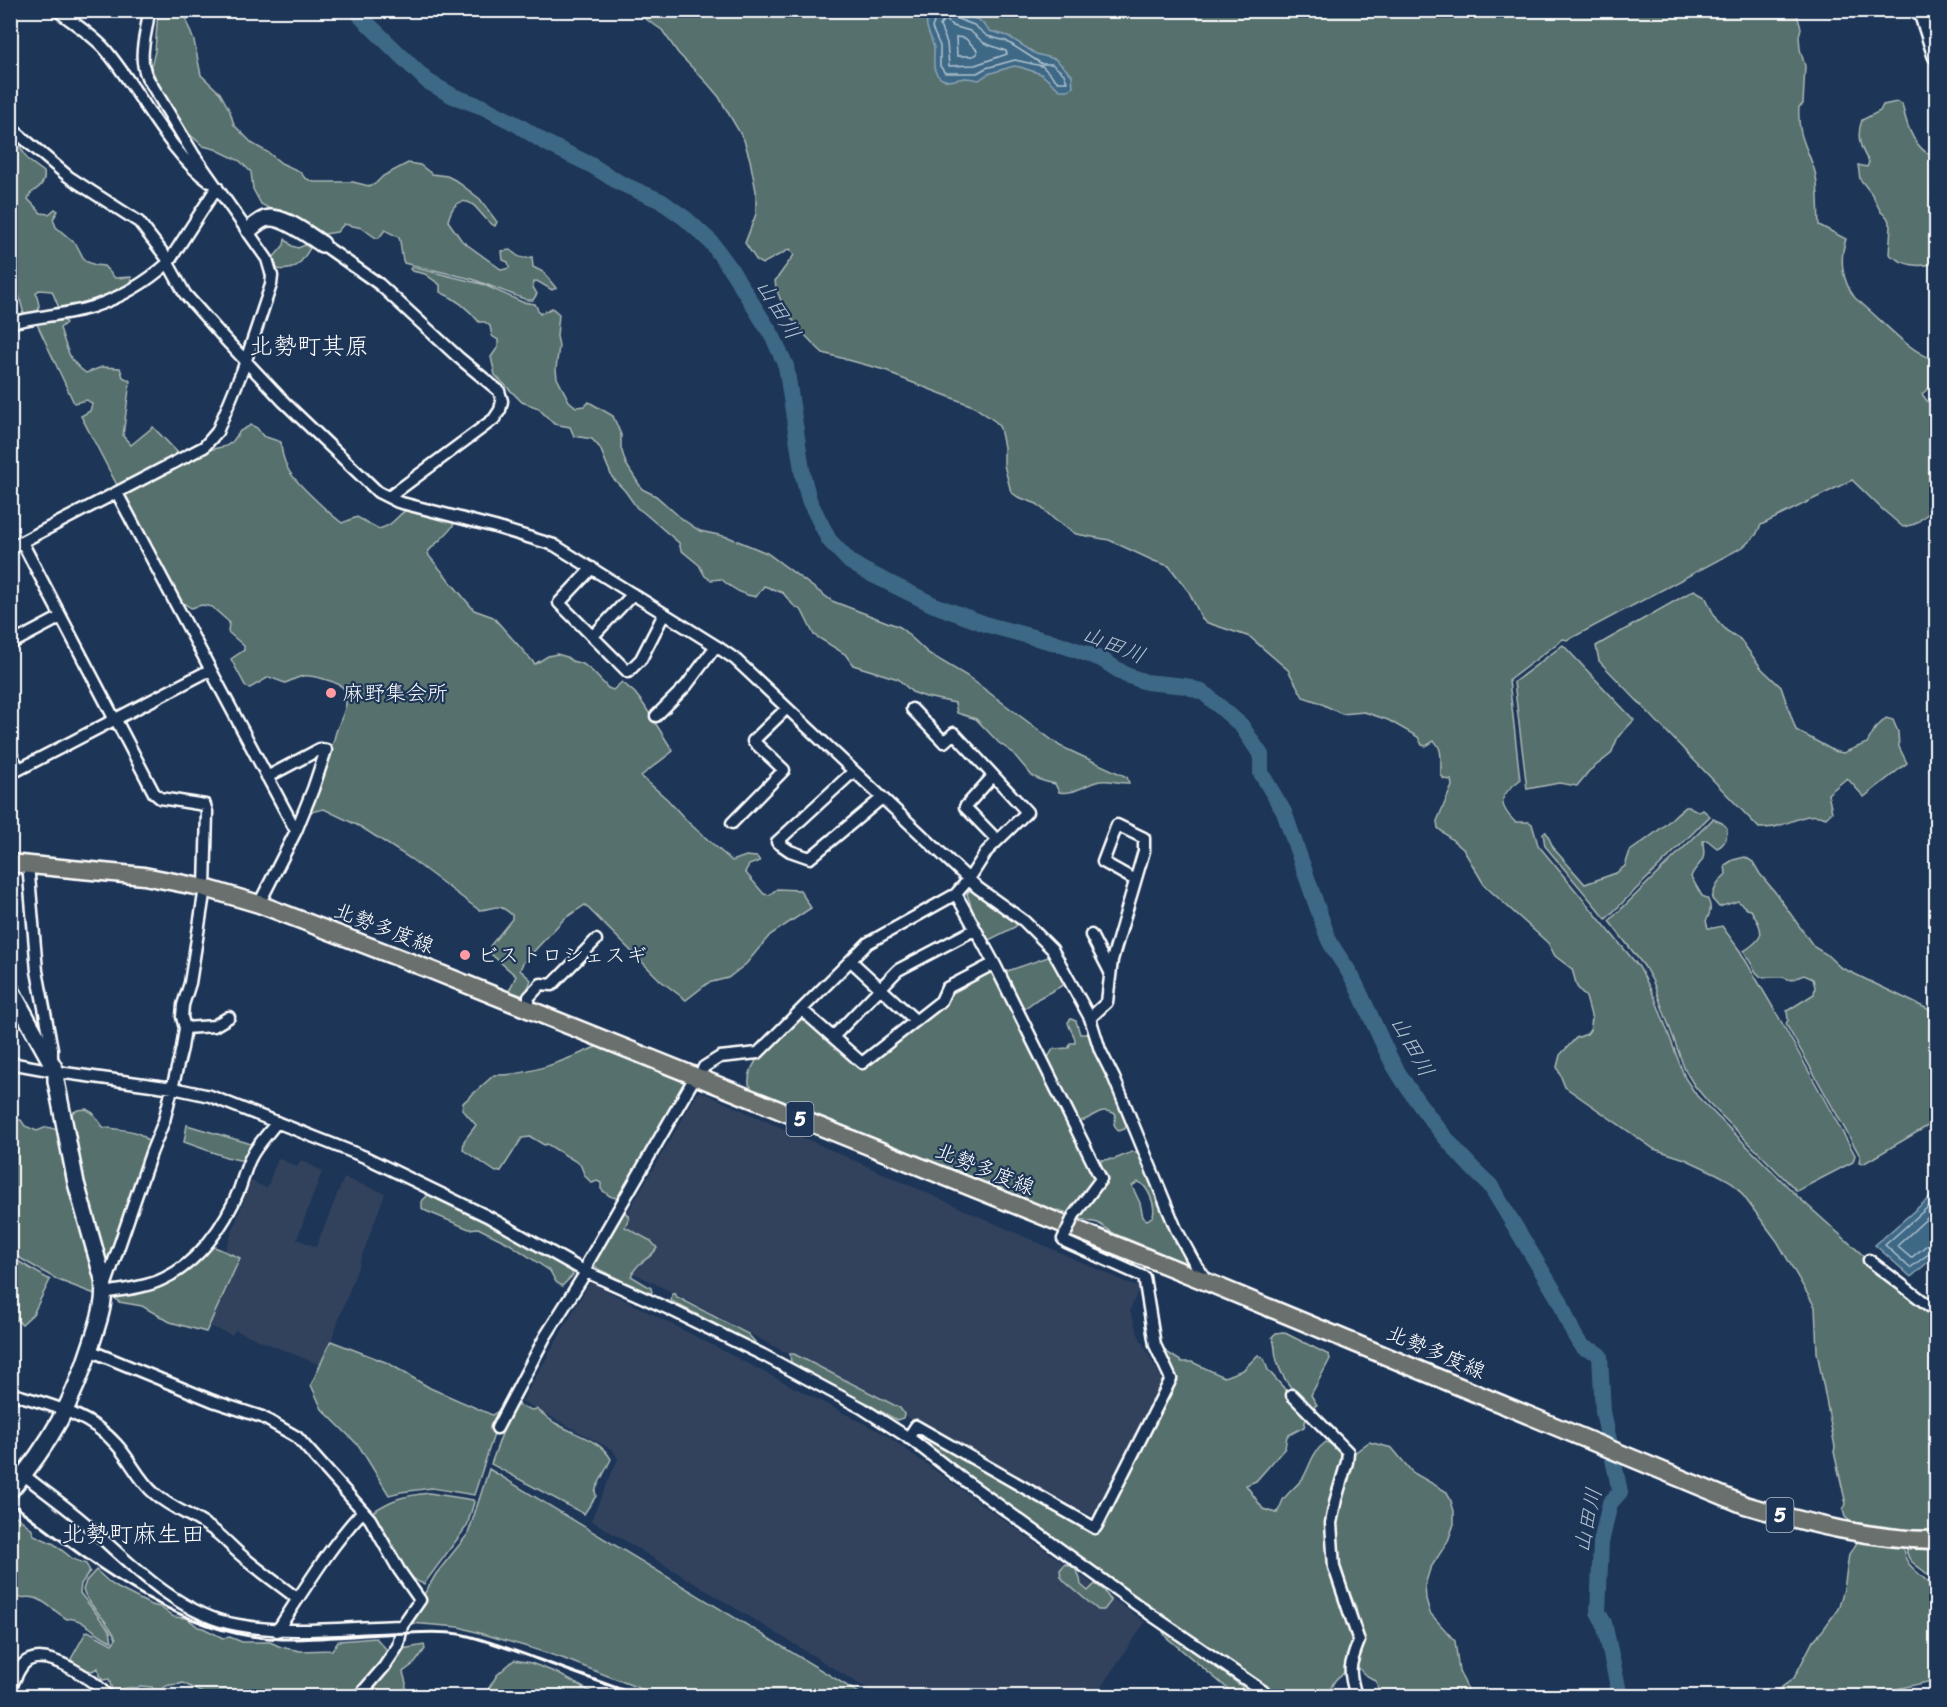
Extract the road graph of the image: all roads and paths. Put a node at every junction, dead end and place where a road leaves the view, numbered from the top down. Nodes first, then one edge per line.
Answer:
1 (57, 10) edge
2 (149, 10) edge
3 (1921, 10) edge
4 (1936, 56) edge
5 (10, 127) edge
6 (218, 187) junction
7 (249, 230) junction
8 (322, 244) joint
9 (169, 262) junction
10 (10, 323) edge
11 (245, 360) junction
12 (117, 492) junction
13 (389, 497) junction
14 (22, 542) junction
15 (10, 548) edge
16 (592, 568) junction
17 (633, 594) junction
18 (664, 614) junction
19 (61, 617) junction
20 (593, 636) junction
21 (10, 644) edge
22 (716, 646) junction
23 (210, 670) junction
24 (787, 708) junction
25 (912, 709) dead end
26 (656, 716) dead end
27 (115, 720) junction
28 (10, 753) edge
29 (854, 771) junction
30 (15, 772) edge
31 (993, 776) junction
32 (267, 777) junction
33 (882, 798) junction
34 (732, 823) dead end
35 (296, 831) junction
36 (997, 840) junction
37 (10, 863) edge
38 (28, 864) junction
39 (969, 879) junction
40 (1135, 880) junction
41 (205, 888) junction
42 (956, 894) junction
43 (259, 904) junction
44 (974, 930) junction
45 (1091, 935) dead end
46 (596, 940) dead end
47 (851, 961) junction
48 (993, 964) junction
49 (1110, 973) junction
50 (10, 988) edge
51 (881, 988) junction
52 (529, 1010) junction
53 (802, 1010) junction
54 (229, 1017) dead end
55 (1090, 1018) junction
56 (916, 1021) junction
57 (184, 1029) junction
58 (833, 1038) junction
59 (10, 1063) edge
60 (54, 1068) junction
61 (696, 1078) junction
62 (173, 1088) junction
63 (277, 1122) junction
64 (1869, 1260) dead end
65 (586, 1272) junction
66 (1207, 1282) junction
67 (104, 1292) junction
68 (1936, 1311) edge
69 (89, 1350) junction
70 (10, 1393) edge
71 (1292, 1395) dead end
72 (66, 1411) junction
73 (497, 1428) dead end
74 (908, 1438) junction
75 (24, 1475) junction
76 (10, 1491) edge
77 (363, 1511) junction
78 (1936, 1540) edge
79 (298, 1599) junction
80 (402, 1626) junction
81 (277, 1630) junction
82 (10, 1685) edge
83 (107, 1696) edge
84 (359, 1696) edge
85 (1270, 1696) edge
86 (1356, 1696) edge

1 - 6 street
2 - 6 street
3 - 4 main road
5 - 9 street
6 - 7 street
6 - 9 street
7 - 8 main road
7 - 11 street
8 - 13 street
9 - 10 street
9 - 11 street
11 - 12 street
11 - 13 street
12 - 14 street
12 - 23 street
13 - 16 street
14 - 15 street
14 - 19 street
16 - 17 street
16 - 20 street
17 - 18 street
17 - 20 street
18 - 20 street
18 - 22 street
19 - 21 street
19 - 27 street
22 - 24 street
22 - 26 street
23 - 27 street
23 - 32 street
24 - 29 street
24 - 34 street
25 - 31 street
27 - 30 street
27 - 41 street
28 - 30 street
29 - 33 street
29 - 33 street
31 - 36 street
31 - 36 street
32 - 35 street
32 - 35 street
33 - 39 street
35 - 43 street
36 - 39 street
37 - 38 main road, 北勢多度線 / 5
38 - 41 main road, 北勢多度線 / 5
38 - 60 street
39 - 42 street
39 - 55 street
40 - 40 street
40 - 49 street
41 - 43 main road, 北勢多度線 / 5
41 - 57 street
42 - 44 street
42 - 47 street
43 - 52 main road, 北勢多度線 / 5
44 - 48 street
44 - 51 street
45 - 49 street
46 - 52 street
47 - 51 street
47 - 53 street
48 - 56 street
48 - 74 street, bridge
49 - 55 street
50 - 60 main road
51 - 56 street
51 - 58 street
52 - 61 main road, 北勢多度線 / 5
53 - 58 street
53 - 61 street
54 - 57 street
55 - 66 street
56 - 58 street
57 - 62 street
59 - 60 street
60 - 62 street
60 - 67 main road
61 - 65 street
61 - 66 main road, 北勢多度線 / 5
62 - 63 street
62 - 67 street
63 - 65 street
63 - 67 street
64 - 68 street
65 - 73 street
65 - 74 street
66 - 78 main road, 北勢多度線 / 5
67 - 69 main road
69 - 72 main road
69 - 77 street
70 - 72 street
71 - 86 street
72 - 75 main road
72 - 79 street
74 - 85 street
75 - 76 main road
75 - 81 street
77 - 79 street
77 - 80 street
79 - 81 street
80 - 81 street
80 - 84 street
82 - 83 street

